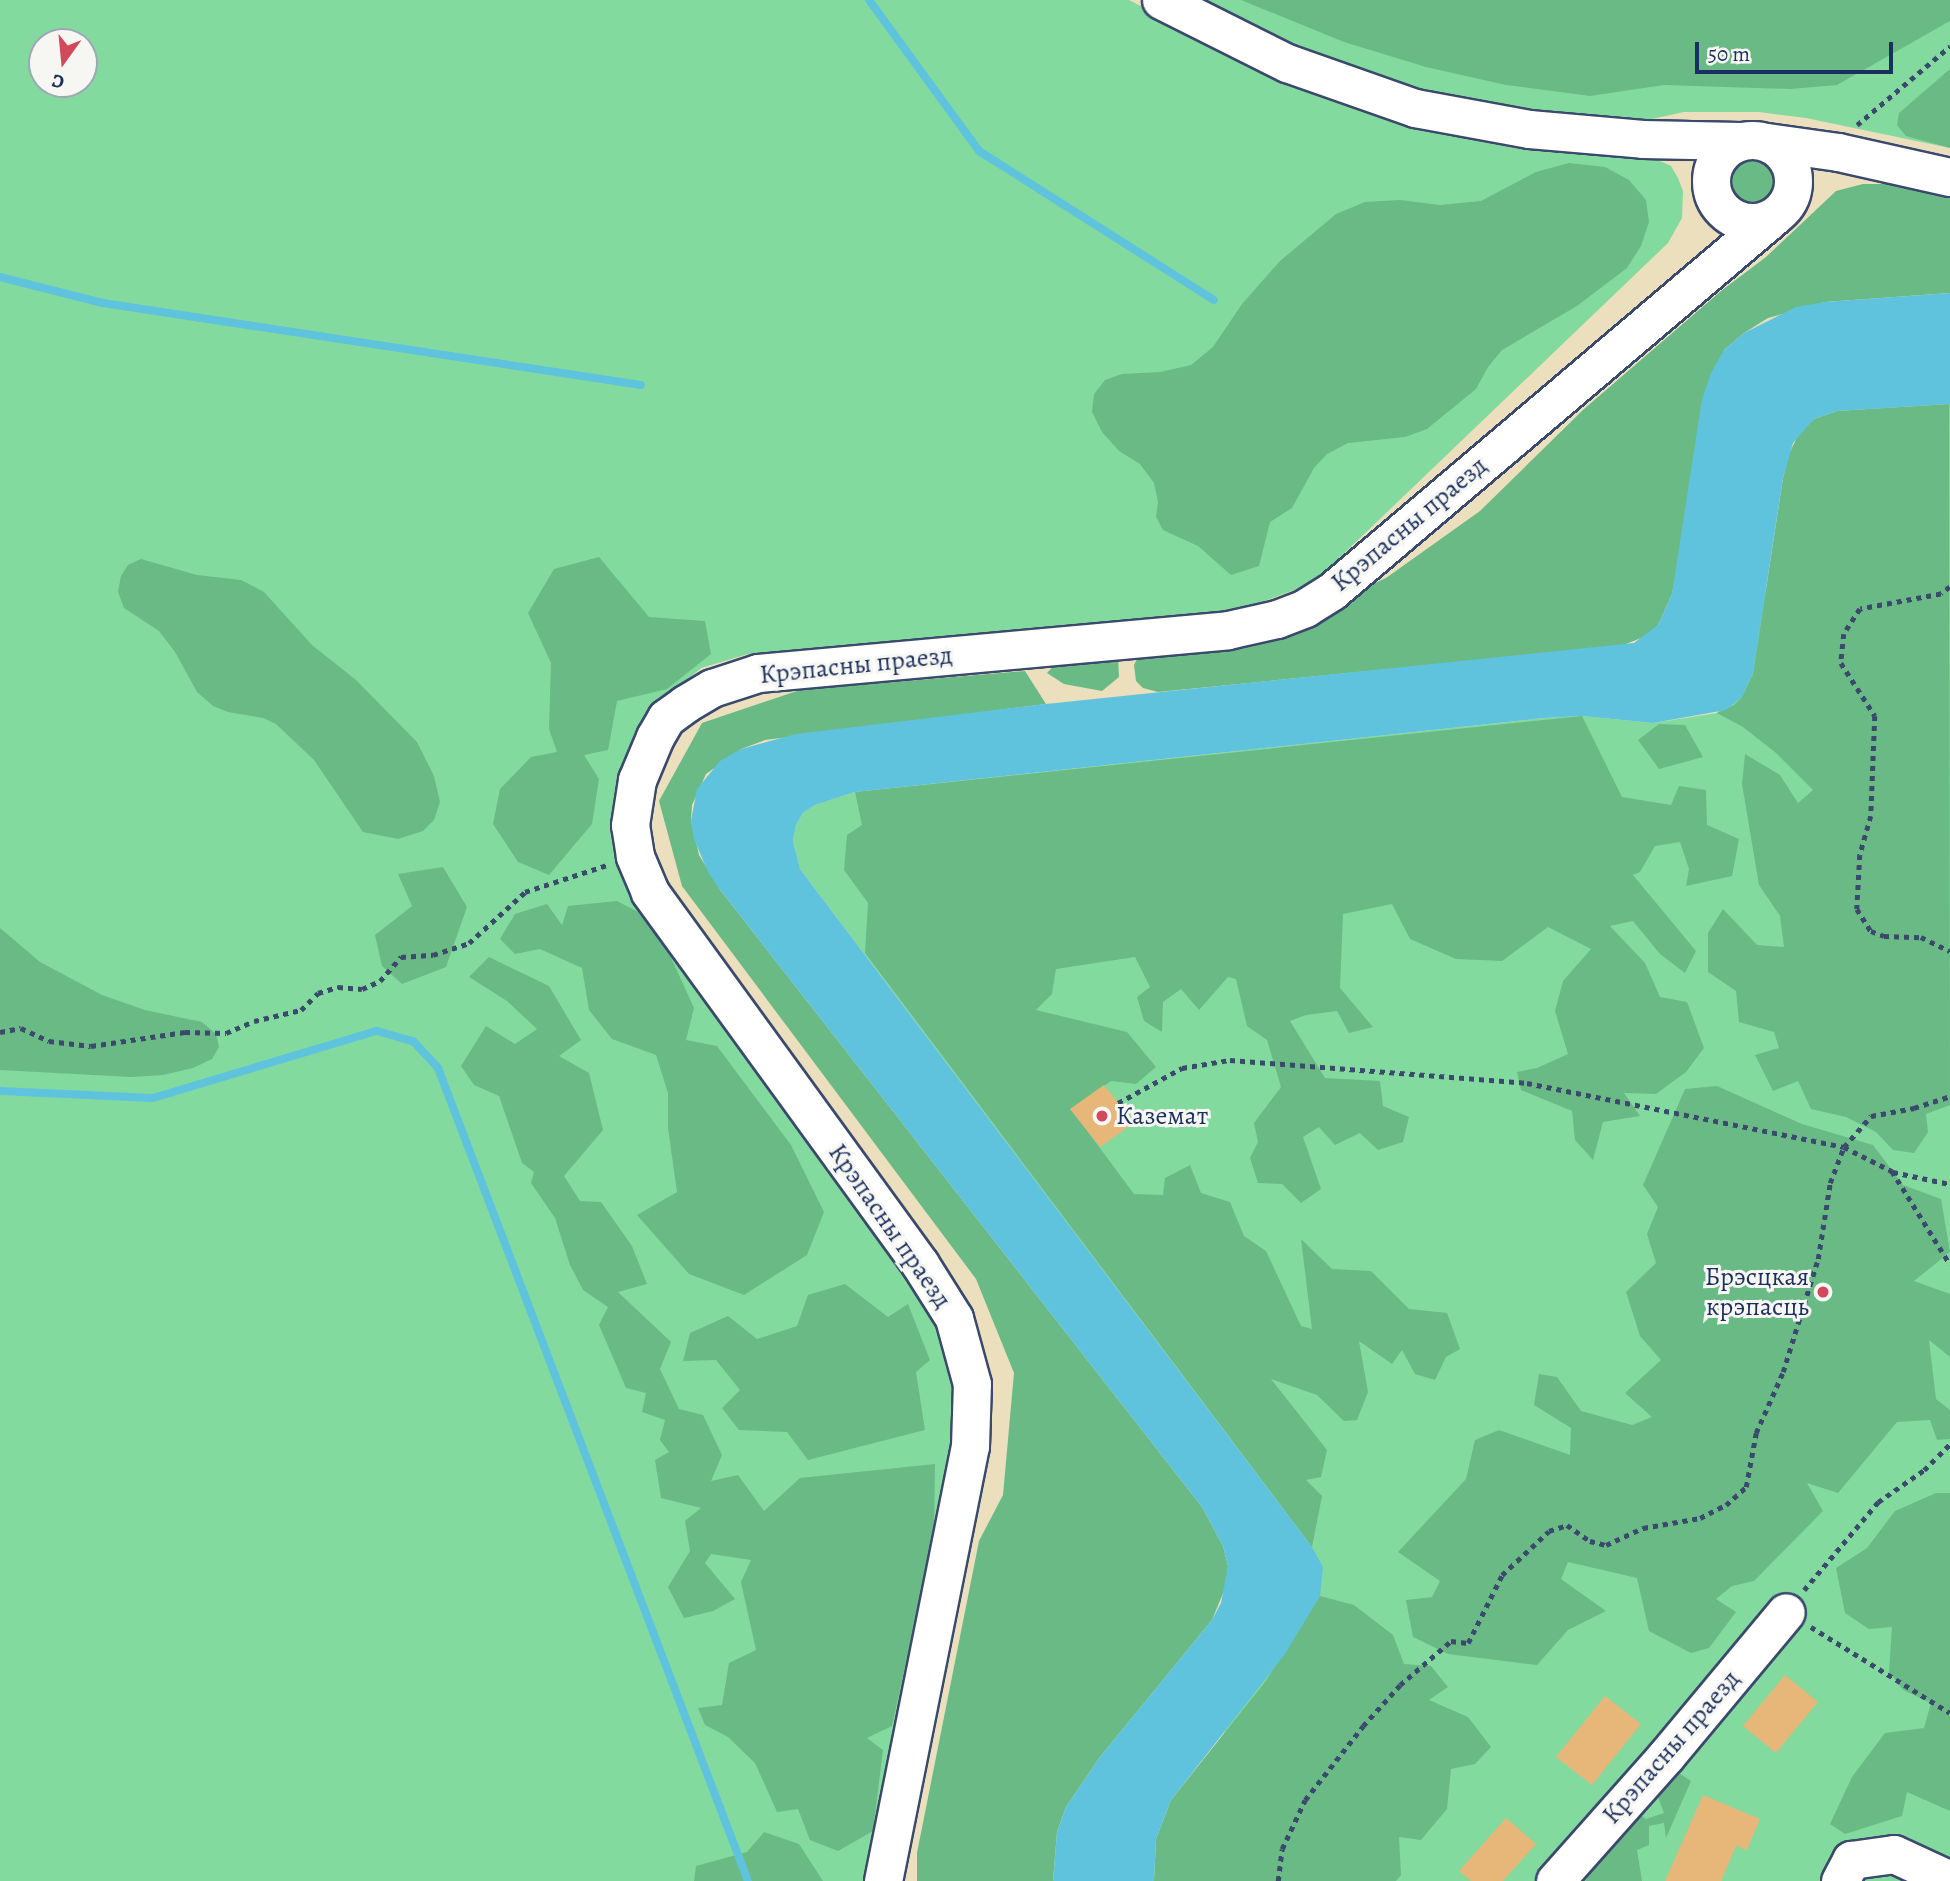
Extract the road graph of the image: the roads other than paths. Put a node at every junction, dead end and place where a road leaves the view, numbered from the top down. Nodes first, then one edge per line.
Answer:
1 (1161, 0) edge
2 (1643, 139) junction
3 (1753, 142) junction
4 (1838, 152) junction
5 (1950, 177) edge
6 (1714, 196) junction
7 (1779, 211) junction
8 (1686, 291) junction
9 (1786, 1612) road end
10 (1950, 1880) edge
11 (883, 1881) edge
12 (1555, 1881) edge
13 (1840, 1881) edge

1 - 2 street
2 - 3 street
2 - 6 street
3 - 4 street
3 - 6 street
3 - 7 street
4 - 5 street
4 - 7 street, Крэпасны праезд
6 - 7 street
6 - 8 street
7 - 8 street, Крэпасны праезд
8 - 11 street, Крэпасны праезд
9 - 12 street, Крэпасны праезд
10 - 13 street

